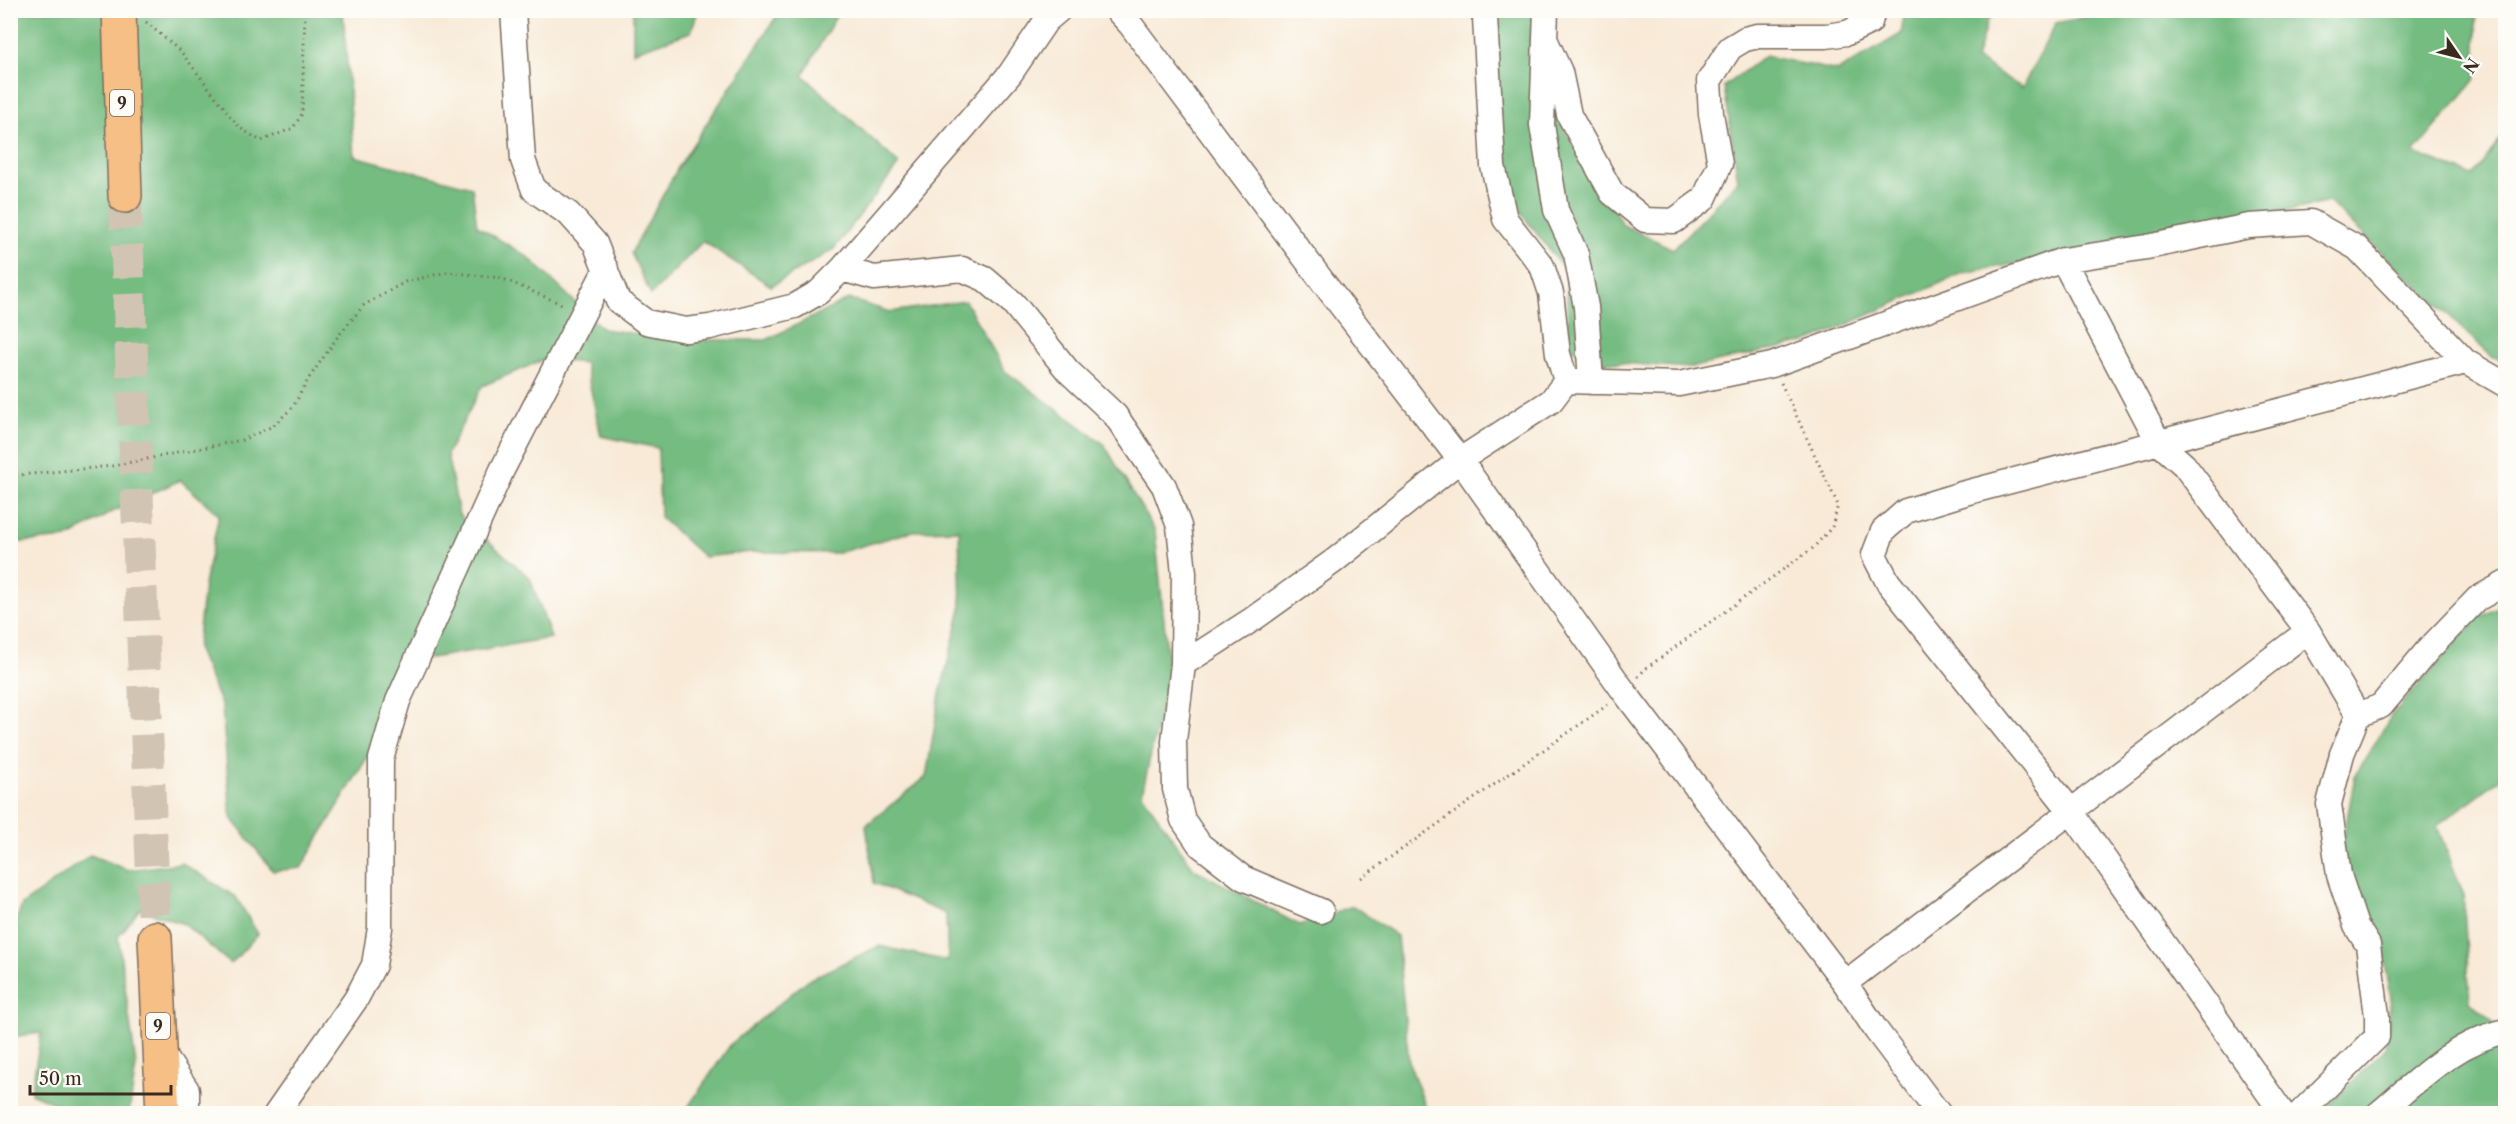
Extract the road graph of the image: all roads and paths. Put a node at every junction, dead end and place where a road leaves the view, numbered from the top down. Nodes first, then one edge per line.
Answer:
1 (305, 10) edge
2 (513, 10) edge
3 (1059, 10) edge
4 (1117, 10) edge
5 (1481, 10) edge
6 (1545, 10) edge
7 (1873, 10) edge
8 (130, 14) edge
9 (1546, 41) junction
10 (125, 196) tunnel mouth
11 (2063, 260) junction
12 (606, 269) junction
13 (842, 269) junction
14 (581, 313) junction
15 (2466, 362) junction
16 (1772, 365) junction
17 (1566, 381) junction
18 (1591, 382) junction
19 (2505, 385) edge
20 (2159, 443) junction
21 (1460, 460) junction
22 (10, 476) edge
23 (2505, 583) edge
24 (2308, 631) junction
25 (1183, 664) junction
26 (1625, 693) junction
27 (2358, 715) junction
28 (2070, 810) junction
29 (1361, 878) dead end
30 (1321, 911) dead end
31 (155, 938) tunnel mouth
32 (1845, 982) junction
33 (2505, 1031) edge
34 (159, 1049) junction
35 (163, 1113) edge
36 (187, 1113) edge
37 (276, 1113) edge
38 (1939, 1113) edge
39 (2283, 1113) edge
40 (2299, 1113) edge
41 (2378, 1113) edge

1 - 8 path
2 - 12 street
3 - 13 street
4 - 21 street
5 - 17 street
6 - 9 street
7 - 9 street
8 - 10 highway, 9
9 - 18 street
11 - 15 street
11 - 16 street
11 - 20 street
12 - 13 street
12 - 14 street
13 - 25 street
14 - 22 path
14 - 37 street
15 - 19 street
15 - 20 street
16 - 18 street
16 - 26 path
17 - 18 street
17 - 21 street
20 - 24 street
20 - 28 street
21 - 25 street
21 - 26 street
23 - 27 street
24 - 27 street
24 - 28 street
25 - 30 street
26 - 29 path
26 - 32 street
27 - 40 street
28 - 32 street
28 - 39 street
31 - 34 highway, 9
32 - 38 street
33 - 41 street
34 - 35 highway, 9
34 - 36 street

